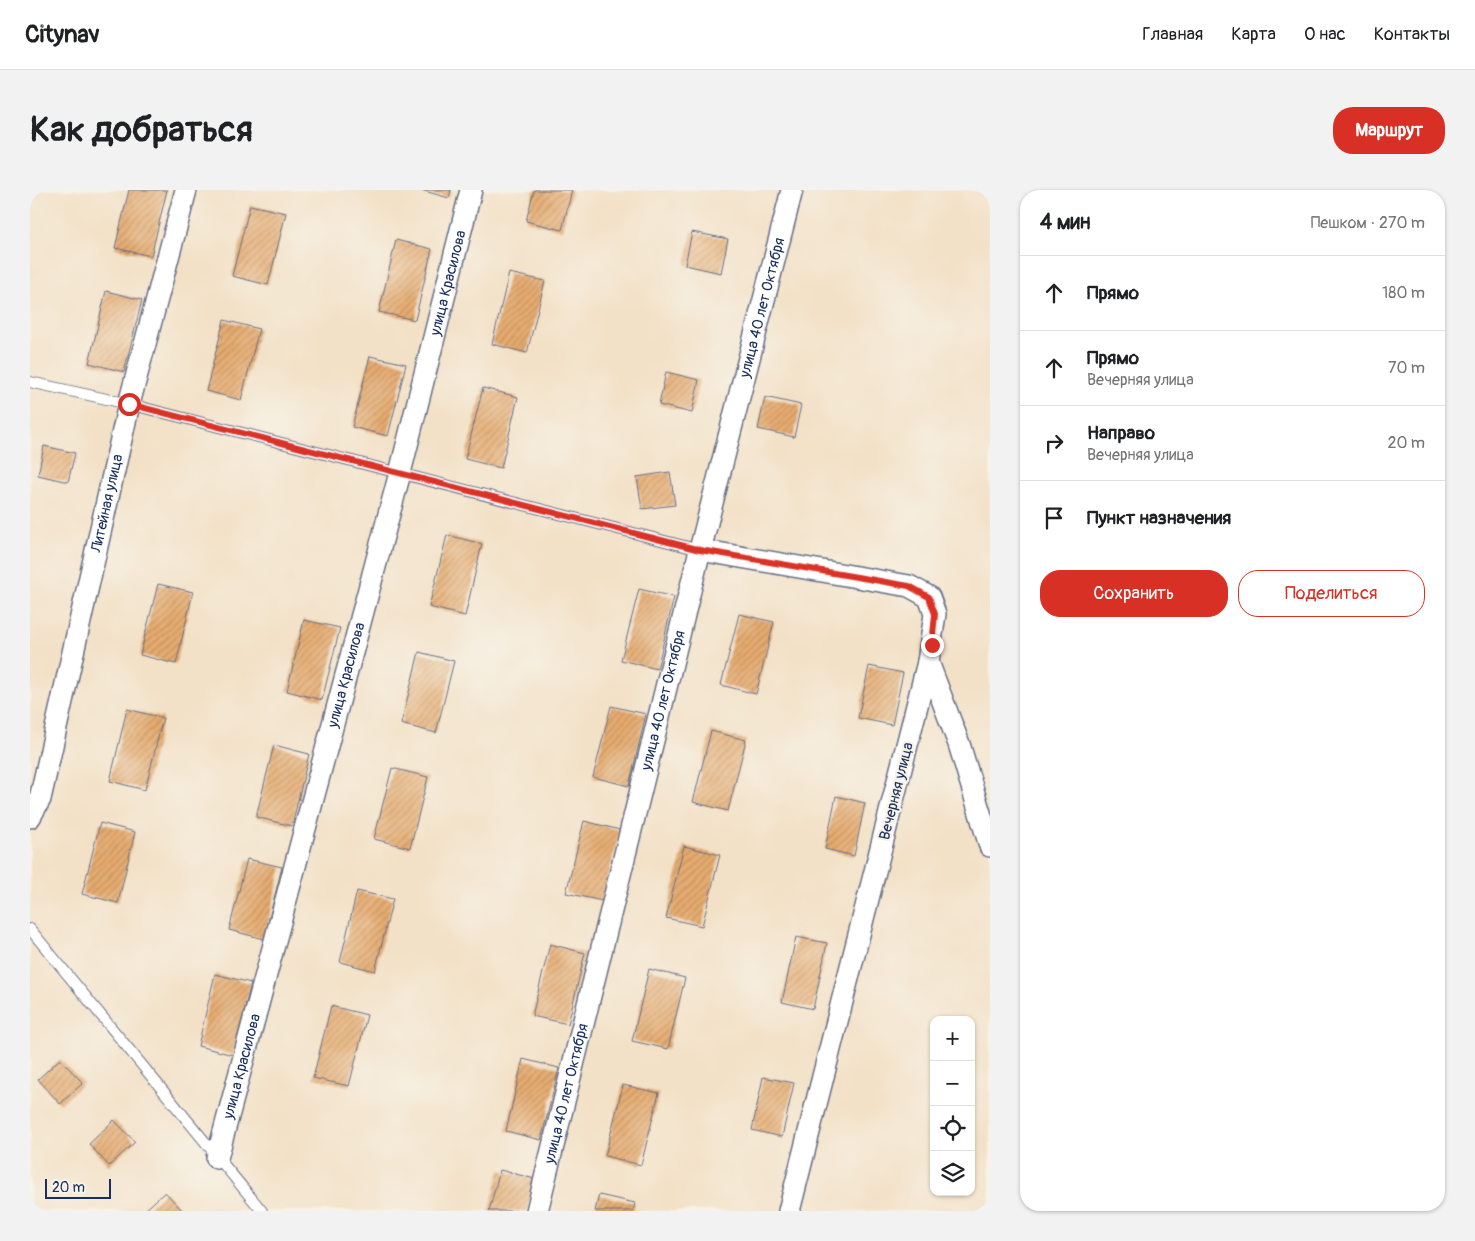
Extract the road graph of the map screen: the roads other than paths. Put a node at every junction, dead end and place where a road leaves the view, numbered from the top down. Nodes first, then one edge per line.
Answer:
1 (186, 190) edge
2 (471, 190) edge
3 (792, 190) edge
4 (30, 382) edge
5 (129, 404) junction
6 (400, 473) junction
7 (700, 550) junction
8 (928, 662) junction
9 (30, 817) edge
10 (990, 846) edge
11 (30, 929) edge
12 (217, 1158) junction
13 (262, 1211) edge
14 (537, 1211) edge
15 (789, 1211) edge

1 - 5 street, Литейная улица
2 - 6 street, улица Красилова
3 - 7 street, улица 40 лет Октября
4 - 5 lane
5 - 6 lane
5 - 9 street, Литейная улица
6 - 7 lane
6 - 12 street, улица Красилова
7 - 8 street, Вечерняя улица
7 - 14 street, улица 40 лет Октября
8 - 10 street
8 - 15 street, Вечерняя улица
11 - 12 lane
12 - 13 lane

